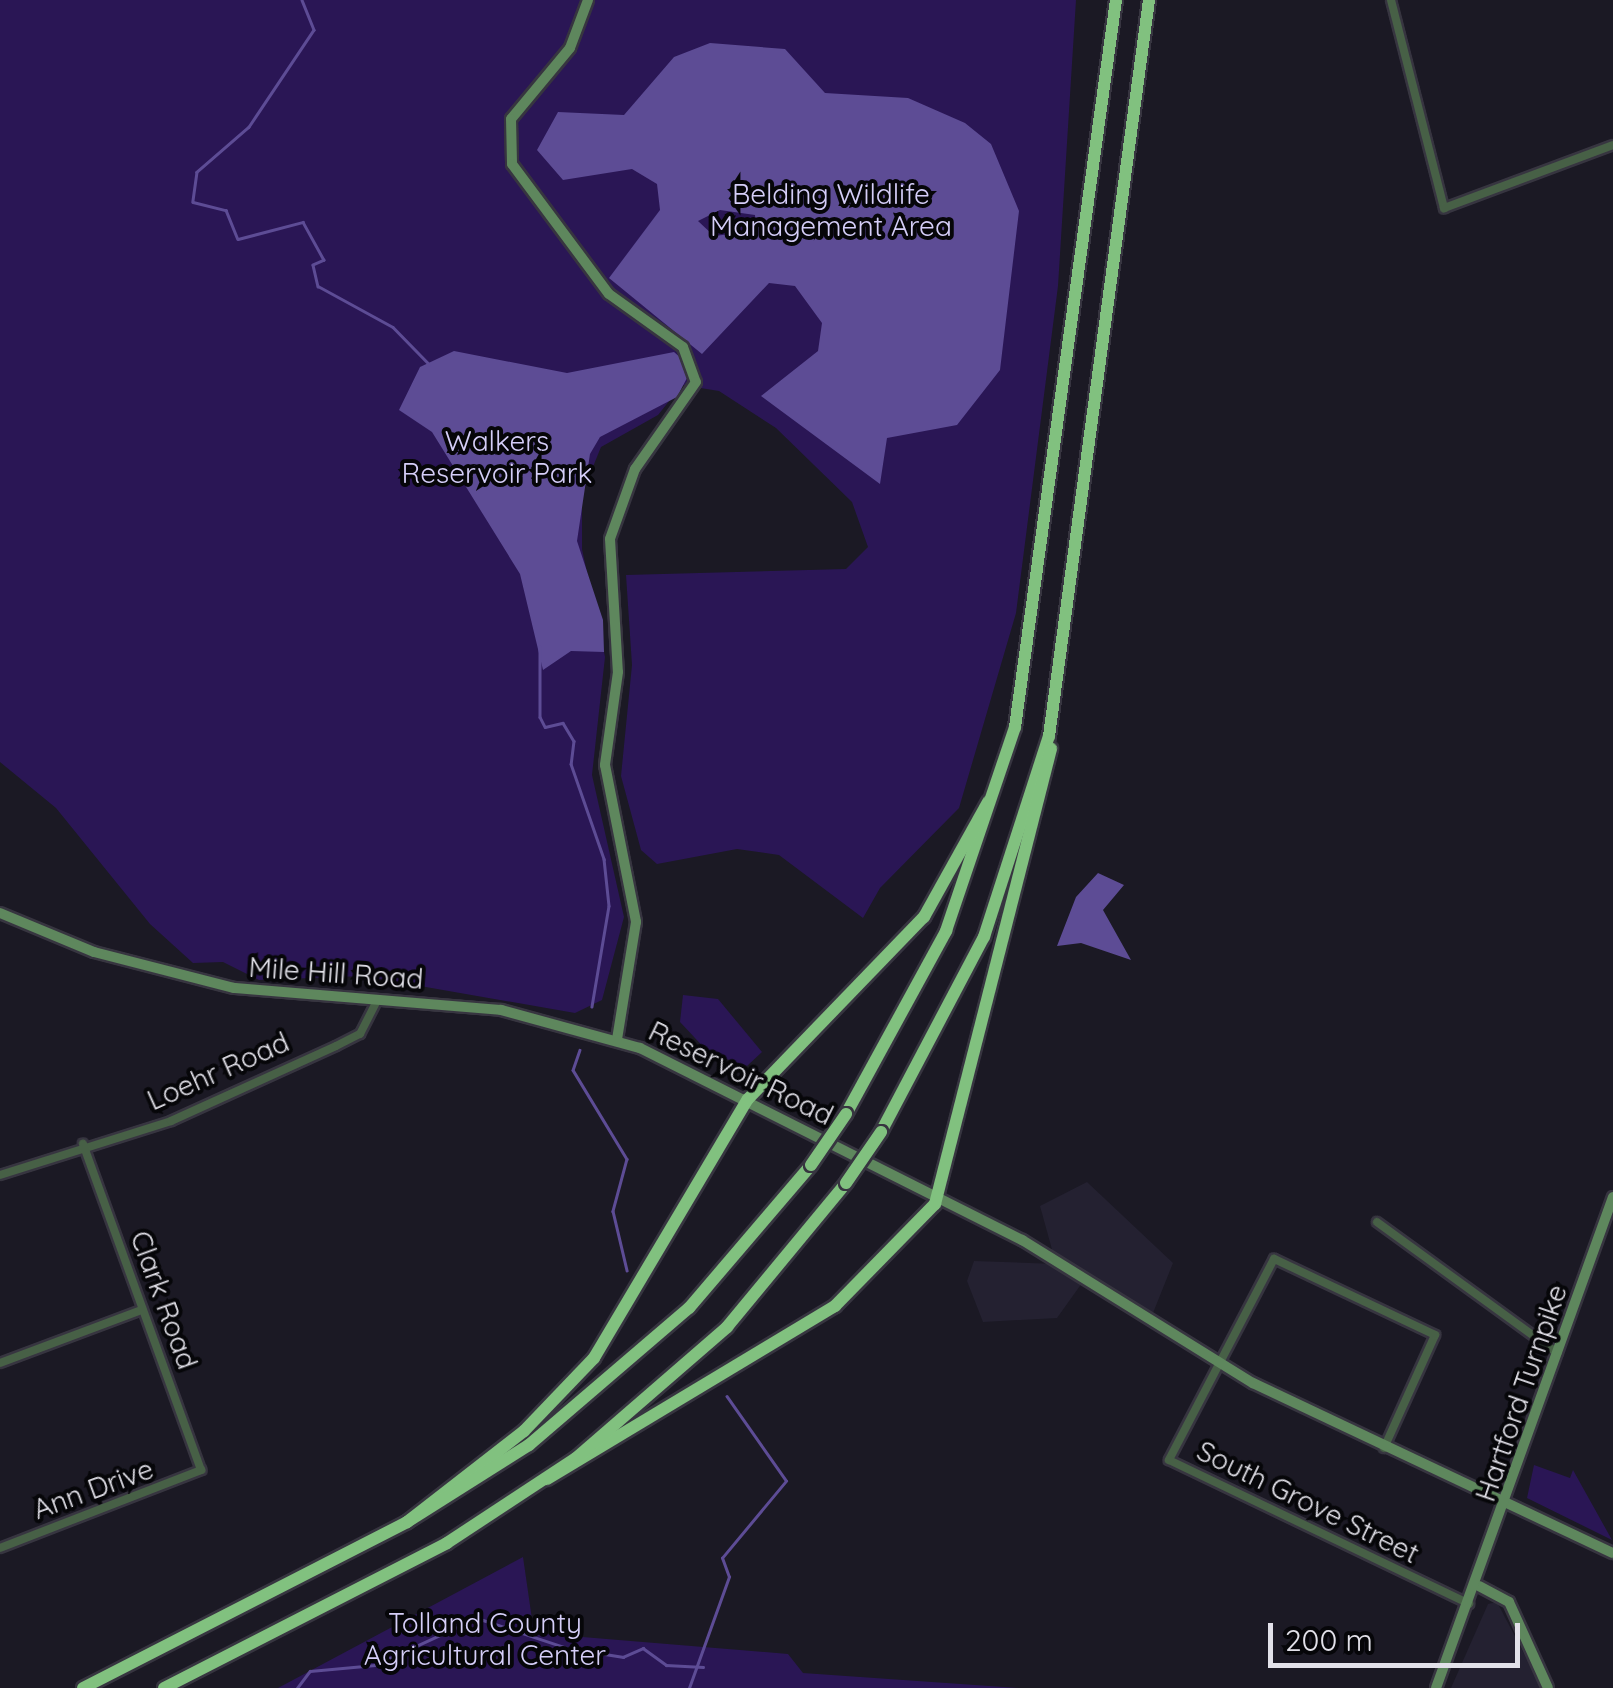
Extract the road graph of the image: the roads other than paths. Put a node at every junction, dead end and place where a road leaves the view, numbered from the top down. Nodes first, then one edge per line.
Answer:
1 (588, 0) edge
2 (1116, 0) edge
3 (1150, 0) edge
4 (1391, 0) edge
5 (1613, 145) edge
6 (1049, 736) junction
7 (997, 792) junction
8 (0, 913) edge
9 (376, 1001) junction
10 (617, 1039) junction
11 (748, 1099) junction
12 (83, 1144) junction
13 (0, 1175) edge
14 (1613, 1196) edge
15 (939, 1197) junction
16 (1377, 1222) dead end
17 (142, 1310) junction
18 (1557, 1353) junction
19 (0, 1363) edge
20 (1216, 1363) junction
21 (1384, 1448) junction
22 (200, 1470) joint
23 (547, 1478) junction
24 (1505, 1505) junction
25 (406, 1522) junction
26 (0, 1548) edge
27 (1613, 1553) edge
28 (1479, 1586) junction
29 (1470, 1604) junction
30 (83, 1688) edge
31 (164, 1688) edge
32 (1436, 1688) edge
33 (1548, 1688) edge

1 - 10 main road, Reservoir Road
2 - 7 highway
3 - 6 highway
4 - 5 street
6 - 15 highway
6 - 23 highway, bridge
7 - 11 highway
7 - 25 highway, bridge
8 - 9 main road, Mile Hill Road
9 - 10 main road, Mile Hill Road
9 - 12 street, Loehr Road
10 - 11 main road, Reservoir Road
11 - 15 main road, Reservoir Road
11 - 25 highway
12 - 13 street, Loehr Road
12 - 17 street, Clark Road
14 - 18 main road, Hartford Turnpike
15 - 20 main road, Reservoir Road
15 - 23 highway
16 - 18 street
17 - 19 street
17 - 22 street, Clark Road
18 - 24 main road, Hartford Turnpike
20 - 21 main road, Reservoir Road
20 - 21 street, South Grove Street
20 - 29 street, South Grove Street
21 - 24 main road, Reservoir Road
22 - 26 street, Ann Drive
23 - 31 highway
24 - 27 main road, Reservoir Road
24 - 28 main road, Hartford Turnpike
25 - 30 highway
28 - 29 main road, Hartford Turnpike
28 - 33 main road
29 - 32 main road, Hartford Turnpike

